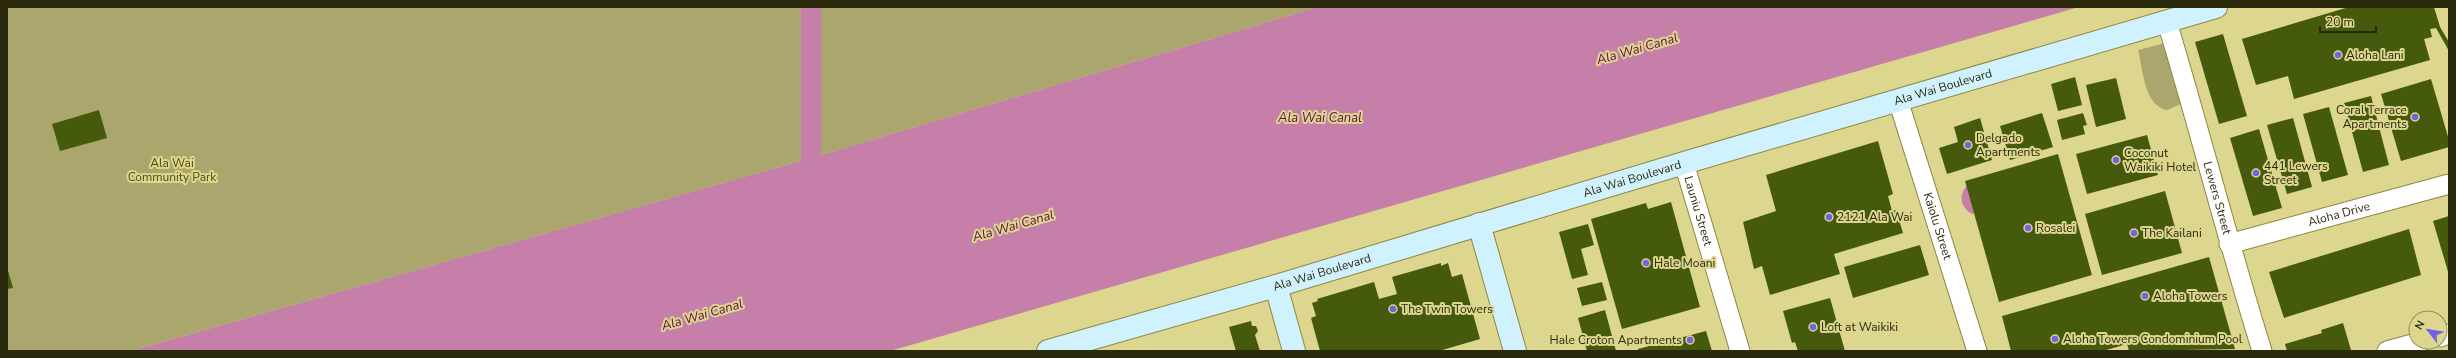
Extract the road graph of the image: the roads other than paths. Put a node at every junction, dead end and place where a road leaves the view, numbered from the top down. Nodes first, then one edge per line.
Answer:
1 (2216, 7) edge
2 (2167, 22) junction
3 (1898, 100) junction
4 (1684, 163) junction
5 (2449, 184) edge
6 (1480, 224) junction
7 (2229, 244) junction
8 (1276, 286) junction
9 (2408, 345) edge
10 (1071, 348) edge
11 (1048, 351) edge
12 (1294, 351) edge
13 (1515, 351) edge
14 (1740, 351) edge
15 (1977, 351) edge
16 (2262, 351) edge
17 (2387, 351) edge

1 - 2 main road, Ala Wai Boulevard
2 - 3 main road, Ala Wai Boulevard
2 - 7 street, Lewers Street
3 - 4 main road, Ala Wai Boulevard
3 - 15 street, Kaiolu Street
4 - 6 main road, Ala Wai Boulevard
4 - 14 street, Launiu Street
5 - 7 street, Aloha Drive
6 - 8 main road, Ala Wai Boulevard
6 - 13 main road
7 - 16 street, Lewers Street
8 - 10 main road, Ala Wai Boulevard
8 - 12 main road
9 - 17 street
10 - 11 main road, Ala Wai Boulevard

